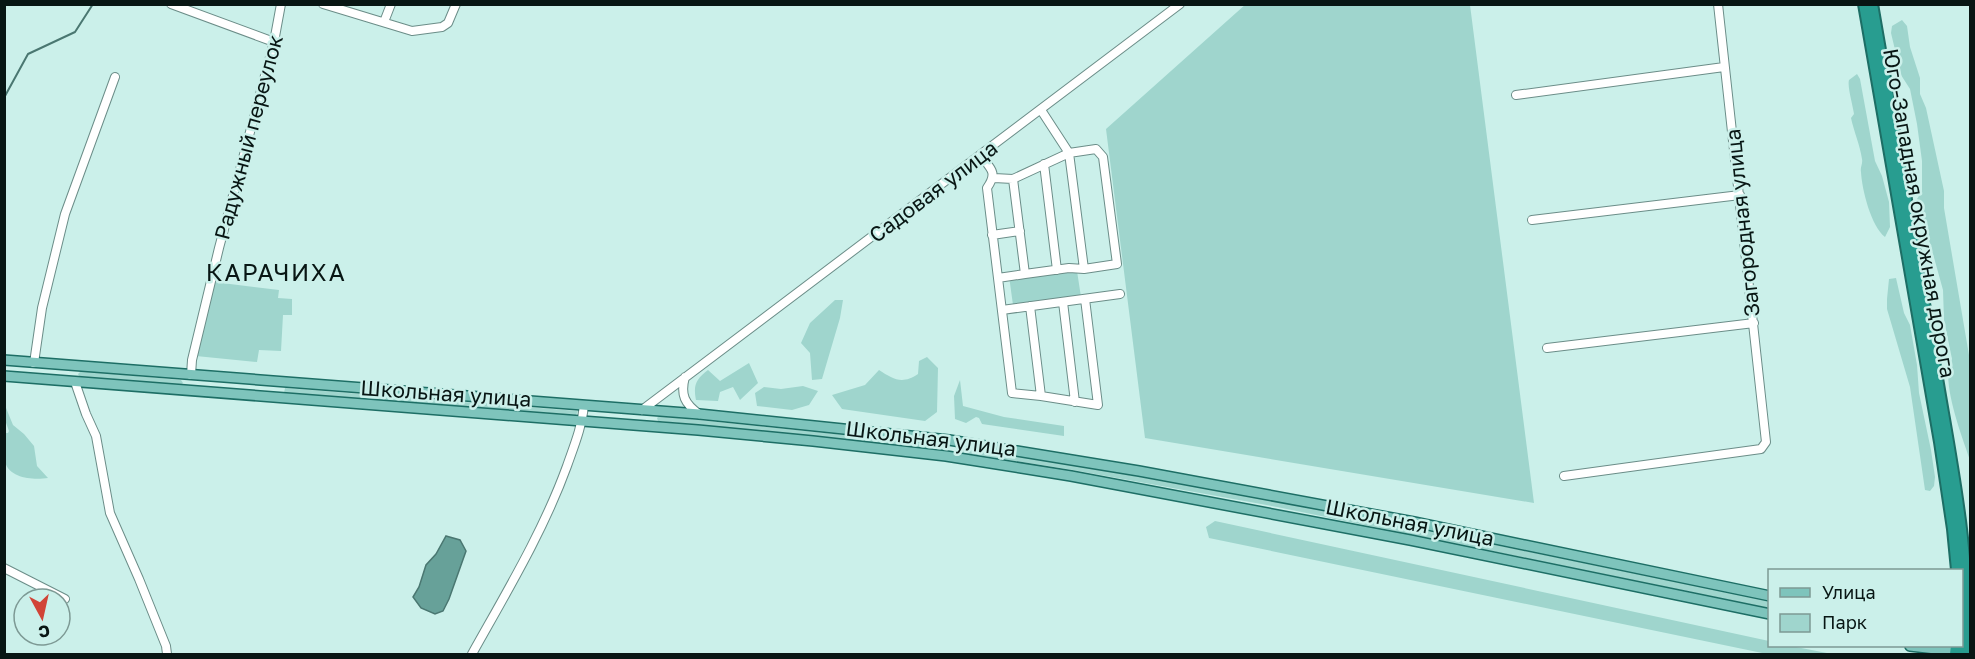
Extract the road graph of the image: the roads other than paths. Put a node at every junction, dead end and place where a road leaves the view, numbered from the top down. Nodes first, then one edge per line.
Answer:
1 (171, 4) edge
2 (281, 4) edge
3 (323, 4) edge
4 (391, 4) edge
5 (456, 4) edge
6 (1180, 4) edge
7 (1718, 4) edge
8 (1864, 4) edge
9 (1872, 4) edge
10 (384, 22) junction
11 (274, 42) junction
12 (1724, 68) junction
13 (115, 77) dead end
14 (1516, 95) dead end
15 (1041, 110) junction
16 (1069, 153) junction
17 (980, 155) junction
18 (1044, 164) junction
19 (994, 178) junction
20 (1013, 179) junction
21 (1740, 195) junction
22 (1532, 220) dead end
23 (1020, 231) junction
24 (992, 235) junction
25 (1084, 269) junction
26 (1057, 270) junction
27 (1025, 274) junction
28 (998, 278) junction
29 (1120, 294) dead end
30 (1086, 299) junction
31 (1063, 302) junction
32 (1030, 306) junction
33 (1002, 310) junction
34 (1754, 323) junction
35 (1547, 348) dead end
36 (4, 360) edge
37 (34, 363) junction
38 (76, 366) junction
39 (191, 375) junction
40 (4, 376) edge
41 (686, 377) junction
42 (75, 382) junction
43 (190, 391) junction
44 (1041, 396) junction
45 (1075, 402) junction
46 (584, 405) junction
47 (642, 410) junction
48 (699, 414) junction
49 (582, 421) junction
50 (640, 426) junction
51 (949, 440) junction
52 (946, 456) junction
53 (1564, 476) dead end
54 (4, 568) edge
55 (1957, 569) edge
56 (41, 587) edge
57 (1768, 596) edge
58 (1768, 614) edge
59 (1938, 647) edge
60 (1963, 648) edge
61 (167, 654) edge
62 (472, 654) edge

1 - 11 street
2 - 11 street, Радужный переулок
3 - 10 street
4 - 10 street
5 - 10 street
6 - 15 street, Садовая улица
7 - 12 street, Загородная улица
8 - 55 highway, Юго-Западная окружная дорога
9 - 60 highway, Юго-Западная окружная дорога
11 - 39 street, Радужный переулок
12 - 14 street
12 - 21 street, Загородная улица
13 - 37 street
15 - 16 street
15 - 17 street, Садовая улица
16 - 18 street
16 - 25 street
16 - 25 street
17 - 19 street
17 - 41 street, Садовая улица
18 - 20 street
18 - 26 street
19 - 20 street
19 - 24 street
20 - 23 street
21 - 22 street
21 - 34 street, Загородная улица
23 - 24 street
23 - 27 street
24 - 28 street
25 - 26 street
26 - 27 street
27 - 28 street
28 - 33 street
29 - 30 street
30 - 31 street
30 - 45 street
31 - 32 street
31 - 45 street
32 - 33 street
32 - 44 street
33 - 44 street
34 - 35 street
34 - 53 street, Загородная улица
36 - 37 main road, Школьная улица
37 - 38 main road, Школьная улица
38 - 39 main road, Школьная улица
38 - 42 main road
39 - 43 main road
39 - 46 main road, Школьная улица
40 - 42 main road, Школьная улица
41 - 47 street, Садовая улица
41 - 48 street
42 - 43 main road, Школьная улица
42 - 61 street
43 - 49 main road, Школьная улица
44 - 45 street
46 - 47 main road, Школьная улица
46 - 49 street
47 - 48 main road, Школьная улица
47 - 50 main road
48 - 51 main road, Школьная улица
49 - 50 main road, Школьная улица
49 - 62 street
50 - 52 main road, Школьная улица
51 - 52 main road
51 - 57 main road, Школьная улица
52 - 58 main road, Школьная улица
54 - 56 street
59 - 60 main road

